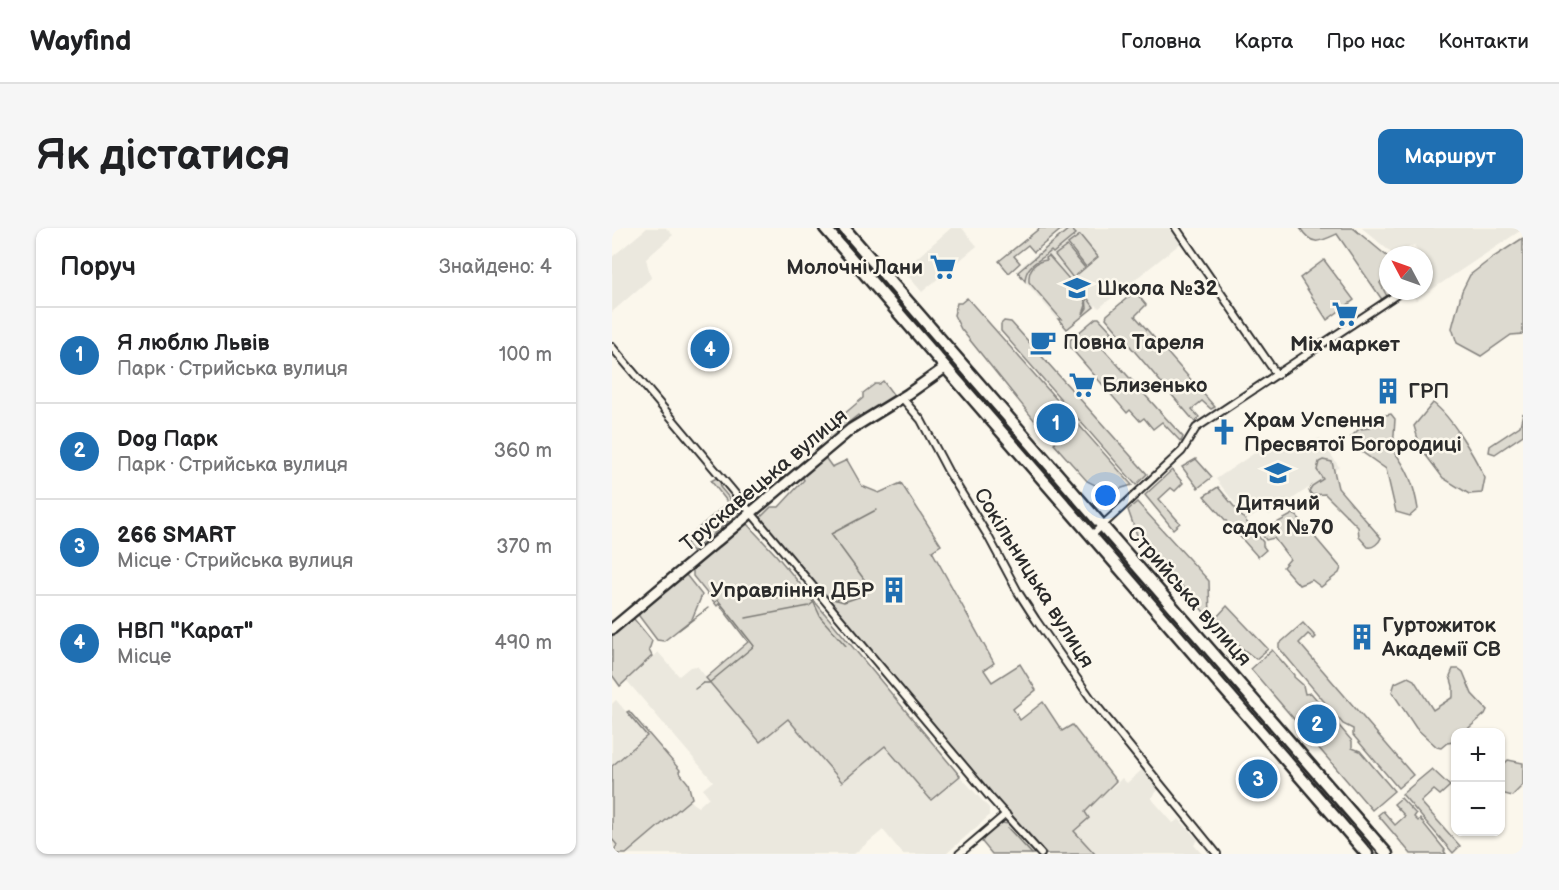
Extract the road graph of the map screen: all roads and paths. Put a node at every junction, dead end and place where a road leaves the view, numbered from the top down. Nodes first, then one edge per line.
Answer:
1 (825, 228) edge
2 (844, 228) edge
3 (1176, 228) edge
4 (1389, 300) edge
5 (612, 347) edge
6 (946, 368) junction
7 (1277, 375) junction
8 (902, 398) junction
9 (753, 513) junction
10 (1103, 525) junction
11 (1092, 536) junction
12 (612, 630) edge
13 (1006, 814) junction
14 (959, 854) edge
15 (1041, 854) edge
16 (1217, 854) edge
17 (1367, 854) edge
18 (1387, 854) edge

1 - 6 main road, Стрийська вулиця
2 - 10 main road, Стрийська вулиця
3 - 7 street
4 - 7 street
5 - 9 street
6 - 8 street, Трускавецька вулиця
6 - 11 main road, Стрийська вулиця
7 - 10 street
8 - 9 street, Трускавецька вулиця
8 - 16 street, Сокільницька вулиця
9 - 12 street, Трускавецька вулиця
9 - 13 street
10 - 11 street
10 - 18 main road, Стрийська вулиця
11 - 17 main road, Стрийська вулиця
13 - 14 street
13 - 15 street

